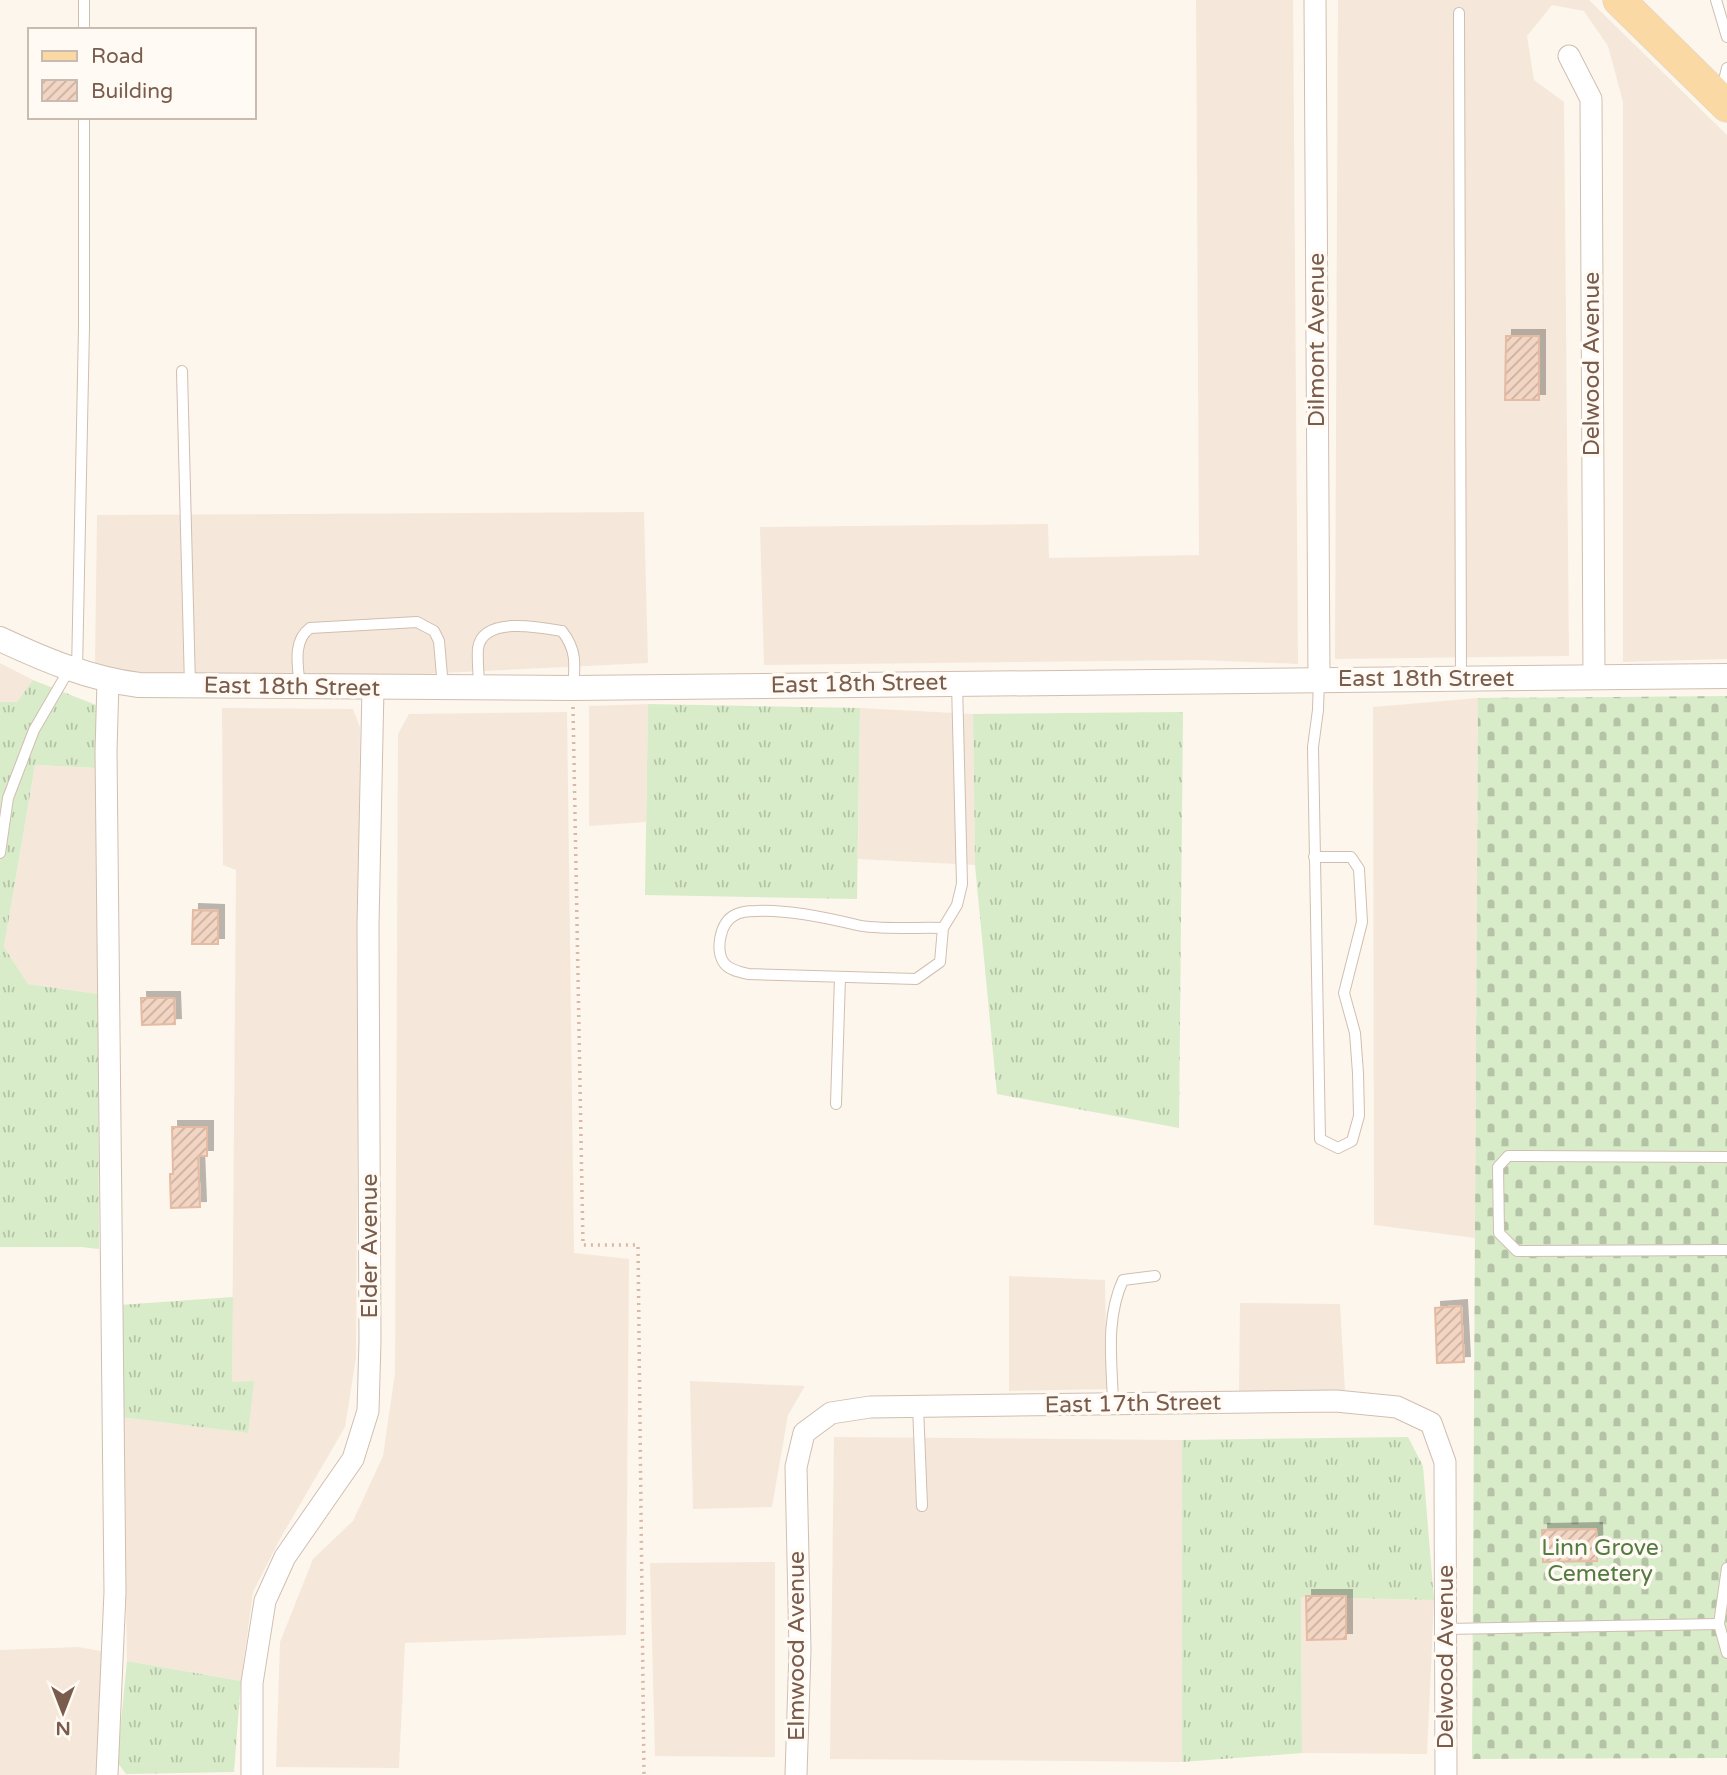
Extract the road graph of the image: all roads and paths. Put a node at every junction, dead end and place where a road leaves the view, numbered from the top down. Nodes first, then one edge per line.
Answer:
1 (84, 0) edge
2 (1315, 0) edge
3 (1619, 0) edge
4 (1716, 0) edge
5 (1459, 13) dead end
6 (84, 28) edge
7 (1727, 37) edge
8 (1569, 56) dead end
9 (1727, 68) edge
10 (1723, 103) edge
11 (84, 119) edge
12 (182, 371) dead end
13 (0, 639) edge
14 (73, 670) junction
15 (1727, 677) edge
16 (1461, 678) junction
17 (1594, 678) junction
18 (1319, 679) junction
19 (108, 681) junction
20 (957, 683) junction
21 (190, 686) junction
22 (300, 687) junction
23 (373, 688) junction
24 (443, 688) junction
25 (479, 688) junction
26 (573, 688) junction
27 (0, 853) edge
28 (1314, 857) junction
29 (943, 928) junction
30 (840, 976) junction
31 (836, 1104) dead end
32 (1727, 1157) edge
33 (1727, 1250) edge
34 (1155, 1276) dead end
35 (1114, 1404) junction
36 (918, 1406) junction
37 (922, 1506) dead end
38 (797, 1517) joint
39 (1445, 1539) joint
40 (1727, 1569) edge
41 (1719, 1624) junction
42 (1446, 1629) junction
43 (1727, 1653) edge
44 (107, 1775) edge
45 (252, 1775) edge
46 (644, 1775) edge
47 (796, 1775) edge
48 (1447, 1775) edge

1 - 6 lane
2 - 18 street, Dilmont Avenue
3 - 10 main road
4 - 7 lane
5 - 16 lane
8 - 17 street, Delwood Avenue
9 - 10 lane
11 - 14 lane
12 - 21 lane
13 - 14 street, East 18th Street
14 - 19 street, East 18th Street
14 - 27 lane
15 - 17 street, East 18th Street
16 - 17 street, East 18th Street
16 - 18 street, East 18th Street
18 - 20 street, East 18th Street
18 - 28 lane
19 - 21 street, East 18th Street
19 - 44 street
20 - 26 street, East 18th Street
20 - 29 lane
21 - 22 street, East 18th Street
22 - 23 street, East 18th Street
22 - 24 lane
23 - 24 street, East 18th Street
23 - 45 street, Elder Avenue
24 - 25 street, East 18th Street
25 - 26 street, East 18th Street
25 - 26 lane
26 - 46 path
28 - 28 lane
29 - 30 lane
29 - 30 lane
30 - 31 lane
32 - 33 lane
34 - 35 lane
35 - 36 street, East 17th Street
35 - 39 street, East 17th Street
36 - 37 lane
36 - 38 street, East 17th Street
38 - 47 street, Elmwood Avenue
39 - 42 street, Delwood Avenue
40 - 41 lane
41 - 42 lane
41 - 43 lane
42 - 48 street, Delwood Avenue

